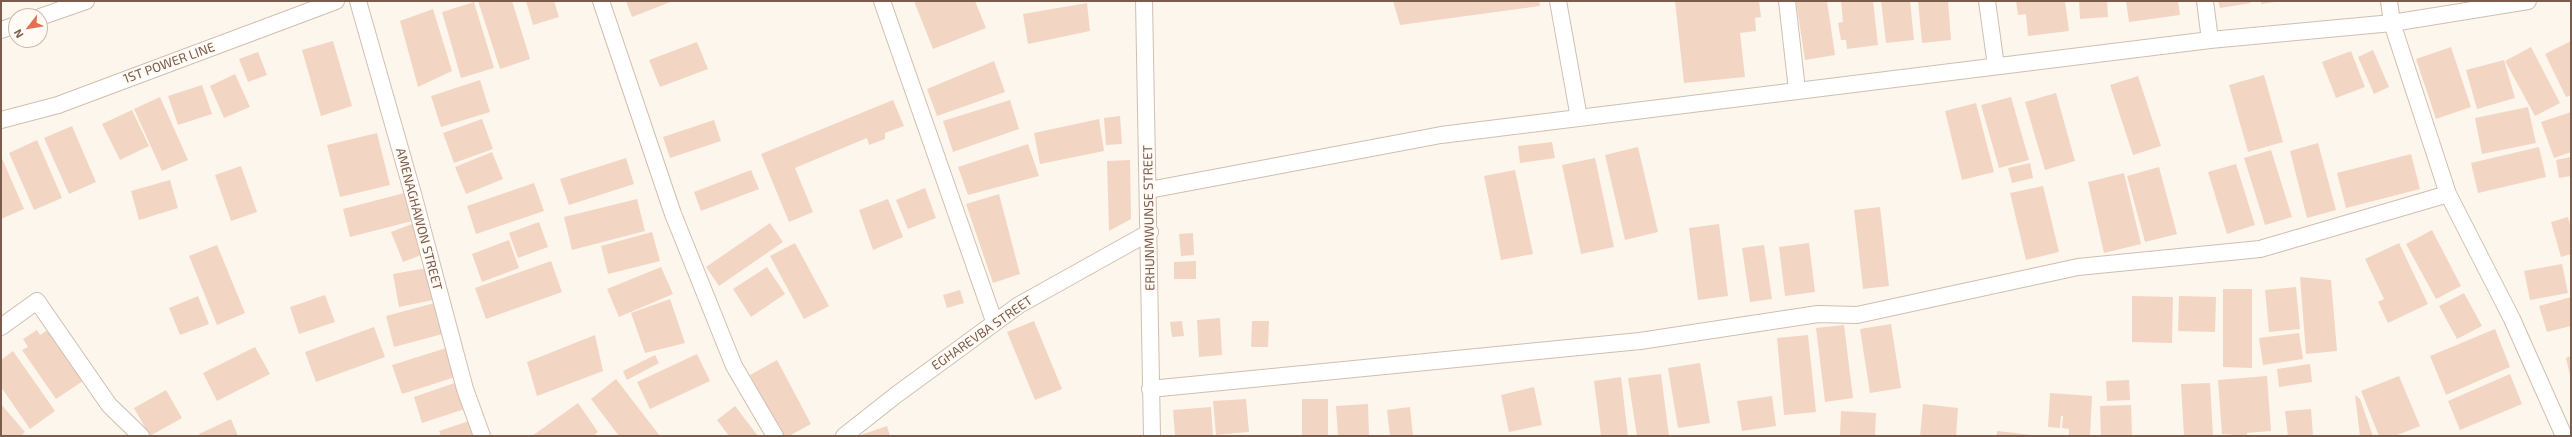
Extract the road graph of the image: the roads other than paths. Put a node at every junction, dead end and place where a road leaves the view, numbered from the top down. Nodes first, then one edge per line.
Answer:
1 (86, 1) edge
2 (336, 1) edge
3 (358, 1) edge
4 (600, 1) edge
5 (882, 1) edge
6 (1144, 1) edge
7 (1558, 1) edge
8 (1787, 1) edge
9 (1987, 1) edge
10 (2205, 1) edge
11 (2388, 1) edge
12 (2528, 1) edge
13 (48, 14) edge
14 (2392, 23) junction
15 (2210, 40) junction
16 (1996, 66) junction
17 (1797, 90) junction
18 (1579, 118) junction
19 (1, 120) edge
20 (1149, 190) junction
21 (2448, 194) junction
22 (1150, 232) junction
23 (994, 321) junction
24 (1, 327) edge
25 (1150, 389) junction
26 (141, 436) edge
27 (482, 436) edge
28 (775, 436) edge
29 (844, 436) edge
30 (1152, 436) edge
31 (2564, 436) edge

1 - 13 street
2 - 19 street, 1ST POWER LINE
3 - 27 street, AMENAGHAWON STREET
4 - 28 street
5 - 23 street
6 - 20 street, ERHUNMWUNSE STREET
7 - 18 street
8 - 17 street
9 - 16 street
10 - 15 street
11 - 14 street
12 - 14 street
14 - 15 street
14 - 21 street
15 - 16 street
16 - 17 street
17 - 18 street
18 - 20 street
20 - 22 street, ERHUNMWUNSE STREET
21 - 25 street
21 - 31 street
22 - 23 street, EGHAREVBA STREET
22 - 25 street, ERHUNMWUNSE STREET
23 - 29 street, EGHAREVBA STREET
24 - 26 street
25 - 30 street, ERHUNMWUNSE STREET

